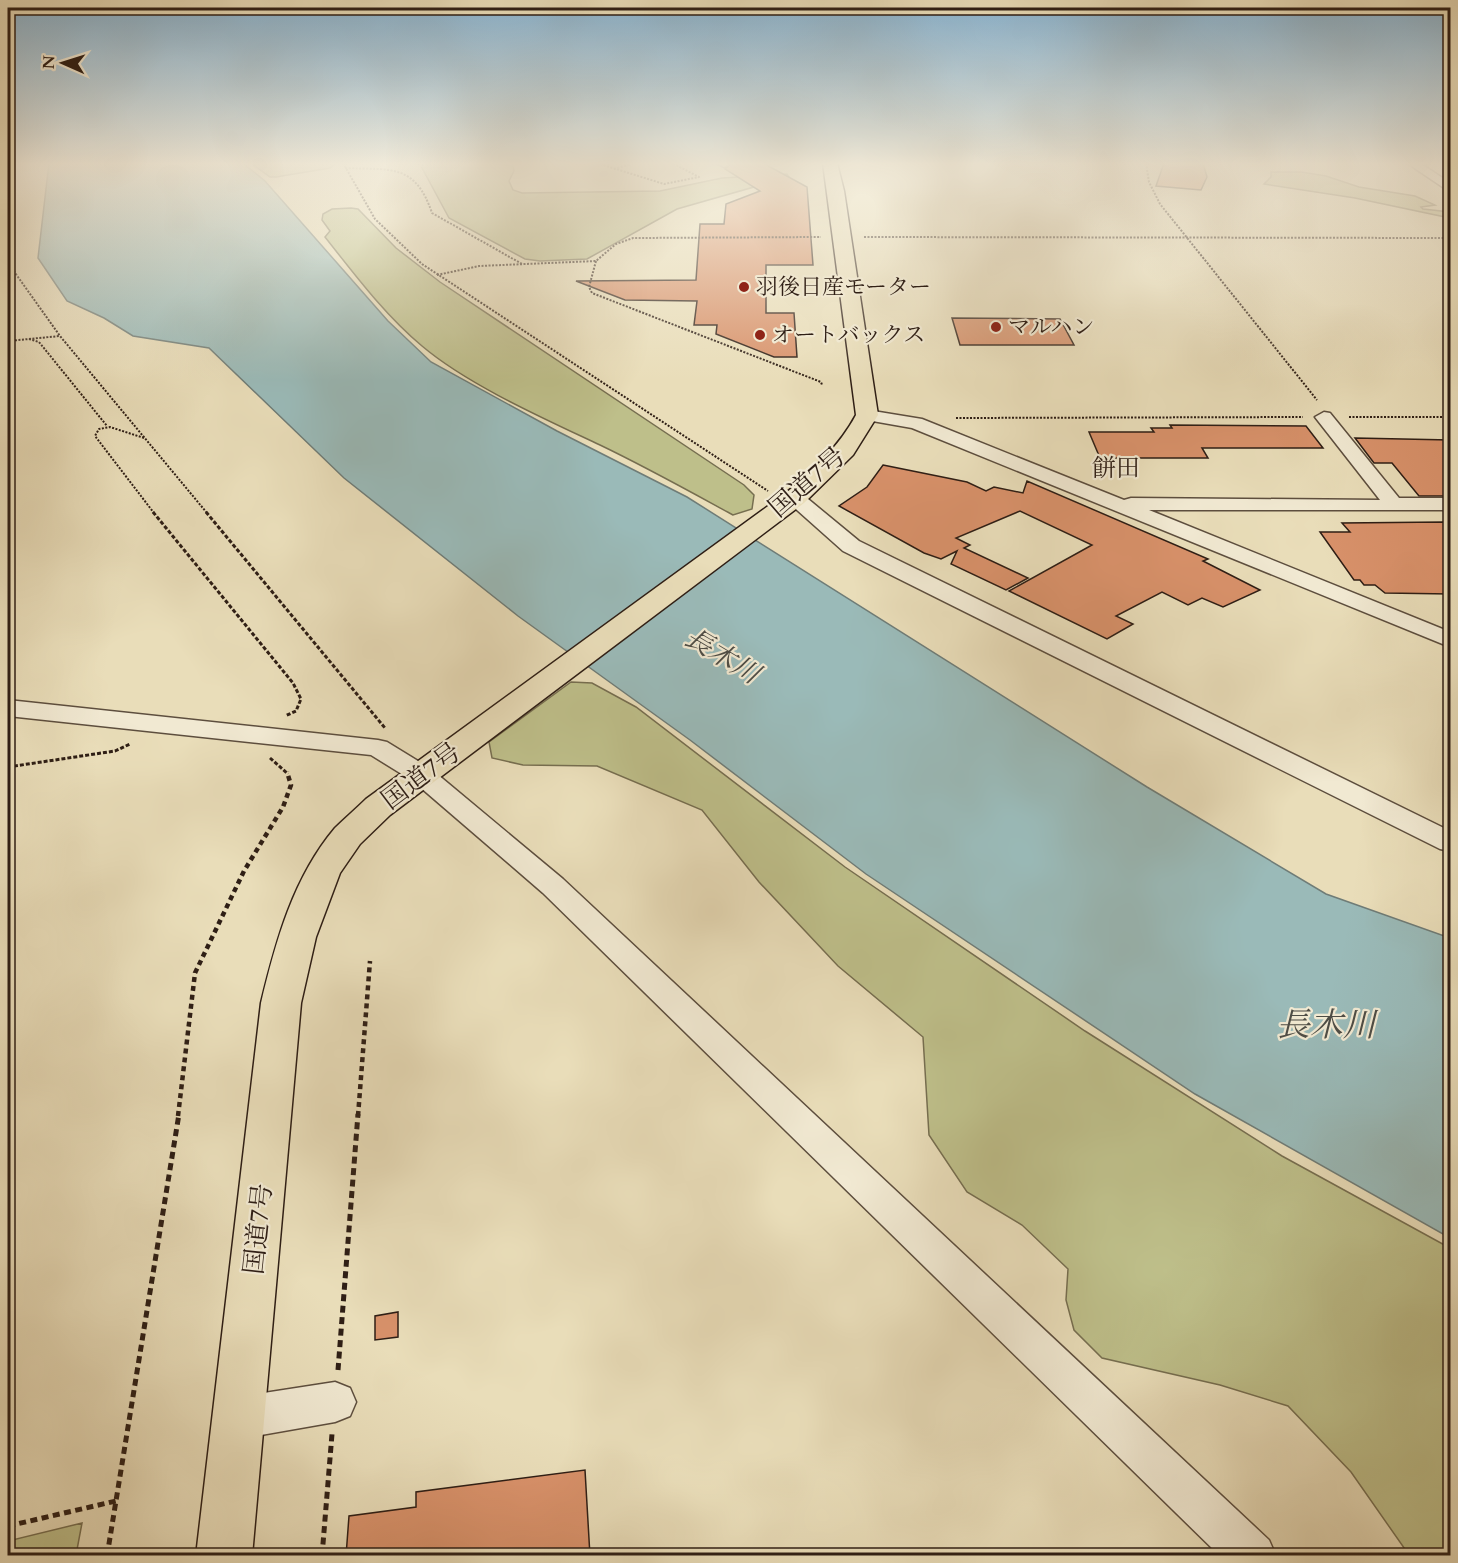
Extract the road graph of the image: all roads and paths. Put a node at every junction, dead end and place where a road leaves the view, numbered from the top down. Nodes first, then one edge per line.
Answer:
1 (391, 236) edge
2 (472, 236) edge
3 (843, 237) junction
4 (1186, 238) junction
5 (1450, 238) edge
6 (8, 247) edge
7 (596, 261) junction
8 (8, 263) edge
9 (12, 265) junction
10 (525, 266) junction
11 (437, 275) junction
12 (60, 336) junction
13 (29, 339) junction
14 (8, 341) edge
15 (822, 385) dead end
16 (867, 416) junction
17 (1327, 417) junction
18 (1450, 417) edge
19 (916, 423) junction
20 (107, 427) junction
21 (144, 438) junction
22 (788, 502) junction
23 (1117, 504) junction
24 (1389, 504) junction
25 (1450, 504) edge
26 (1450, 640) edge
27 (8, 708) edge
28 (280, 718) dead end
29 (148, 723) junction
30 (378, 748) junction
31 (258, 756) dead end
32 (8, 767) edge
33 (427, 772) junction
34 (1450, 843) edge
35 (370, 961) dead end
36 (335, 1402) junction
37 (238, 1418) junction
38 (116, 1501) junction
39 (8, 1526) edge
40 (107, 1556) edge
41 (224, 1556) edge
42 (322, 1556) edge
43 (1253, 1556) edge

1 - 11 path
2 - 10 path
3 - 4 path
3 - 7 path
3 - 16 highway
4 - 5 path
4 - 17 path
6 - 9 path
7 - 10 path
7 - 15 path
8 - 9 path
9 - 12 path
10 - 11 path
11 - 22 path
12 - 13 path
12 - 21 path
13 - 14 path
13 - 20 path
16 - 19 street
16 - 22 highway, 国道7号
17 - 18 path
17 - 19 path
17 - 24 street
19 - 23 street
20 - 21 path
20 - 28 path
21 - 30 path
22 - 33 highway, 国道7号
22 - 34 street
23 - 24 street
23 - 26 street
24 - 25 street
27 - 29 street
29 - 30 street
29 - 32 path
30 - 33 street
31 - 38 path
33 - 37 highway, 国道7号
33 - 43 street
35 - 36 path
36 - 37 street
36 - 42 path
37 - 41 highway, 国道7号
38 - 39 path
38 - 40 path

